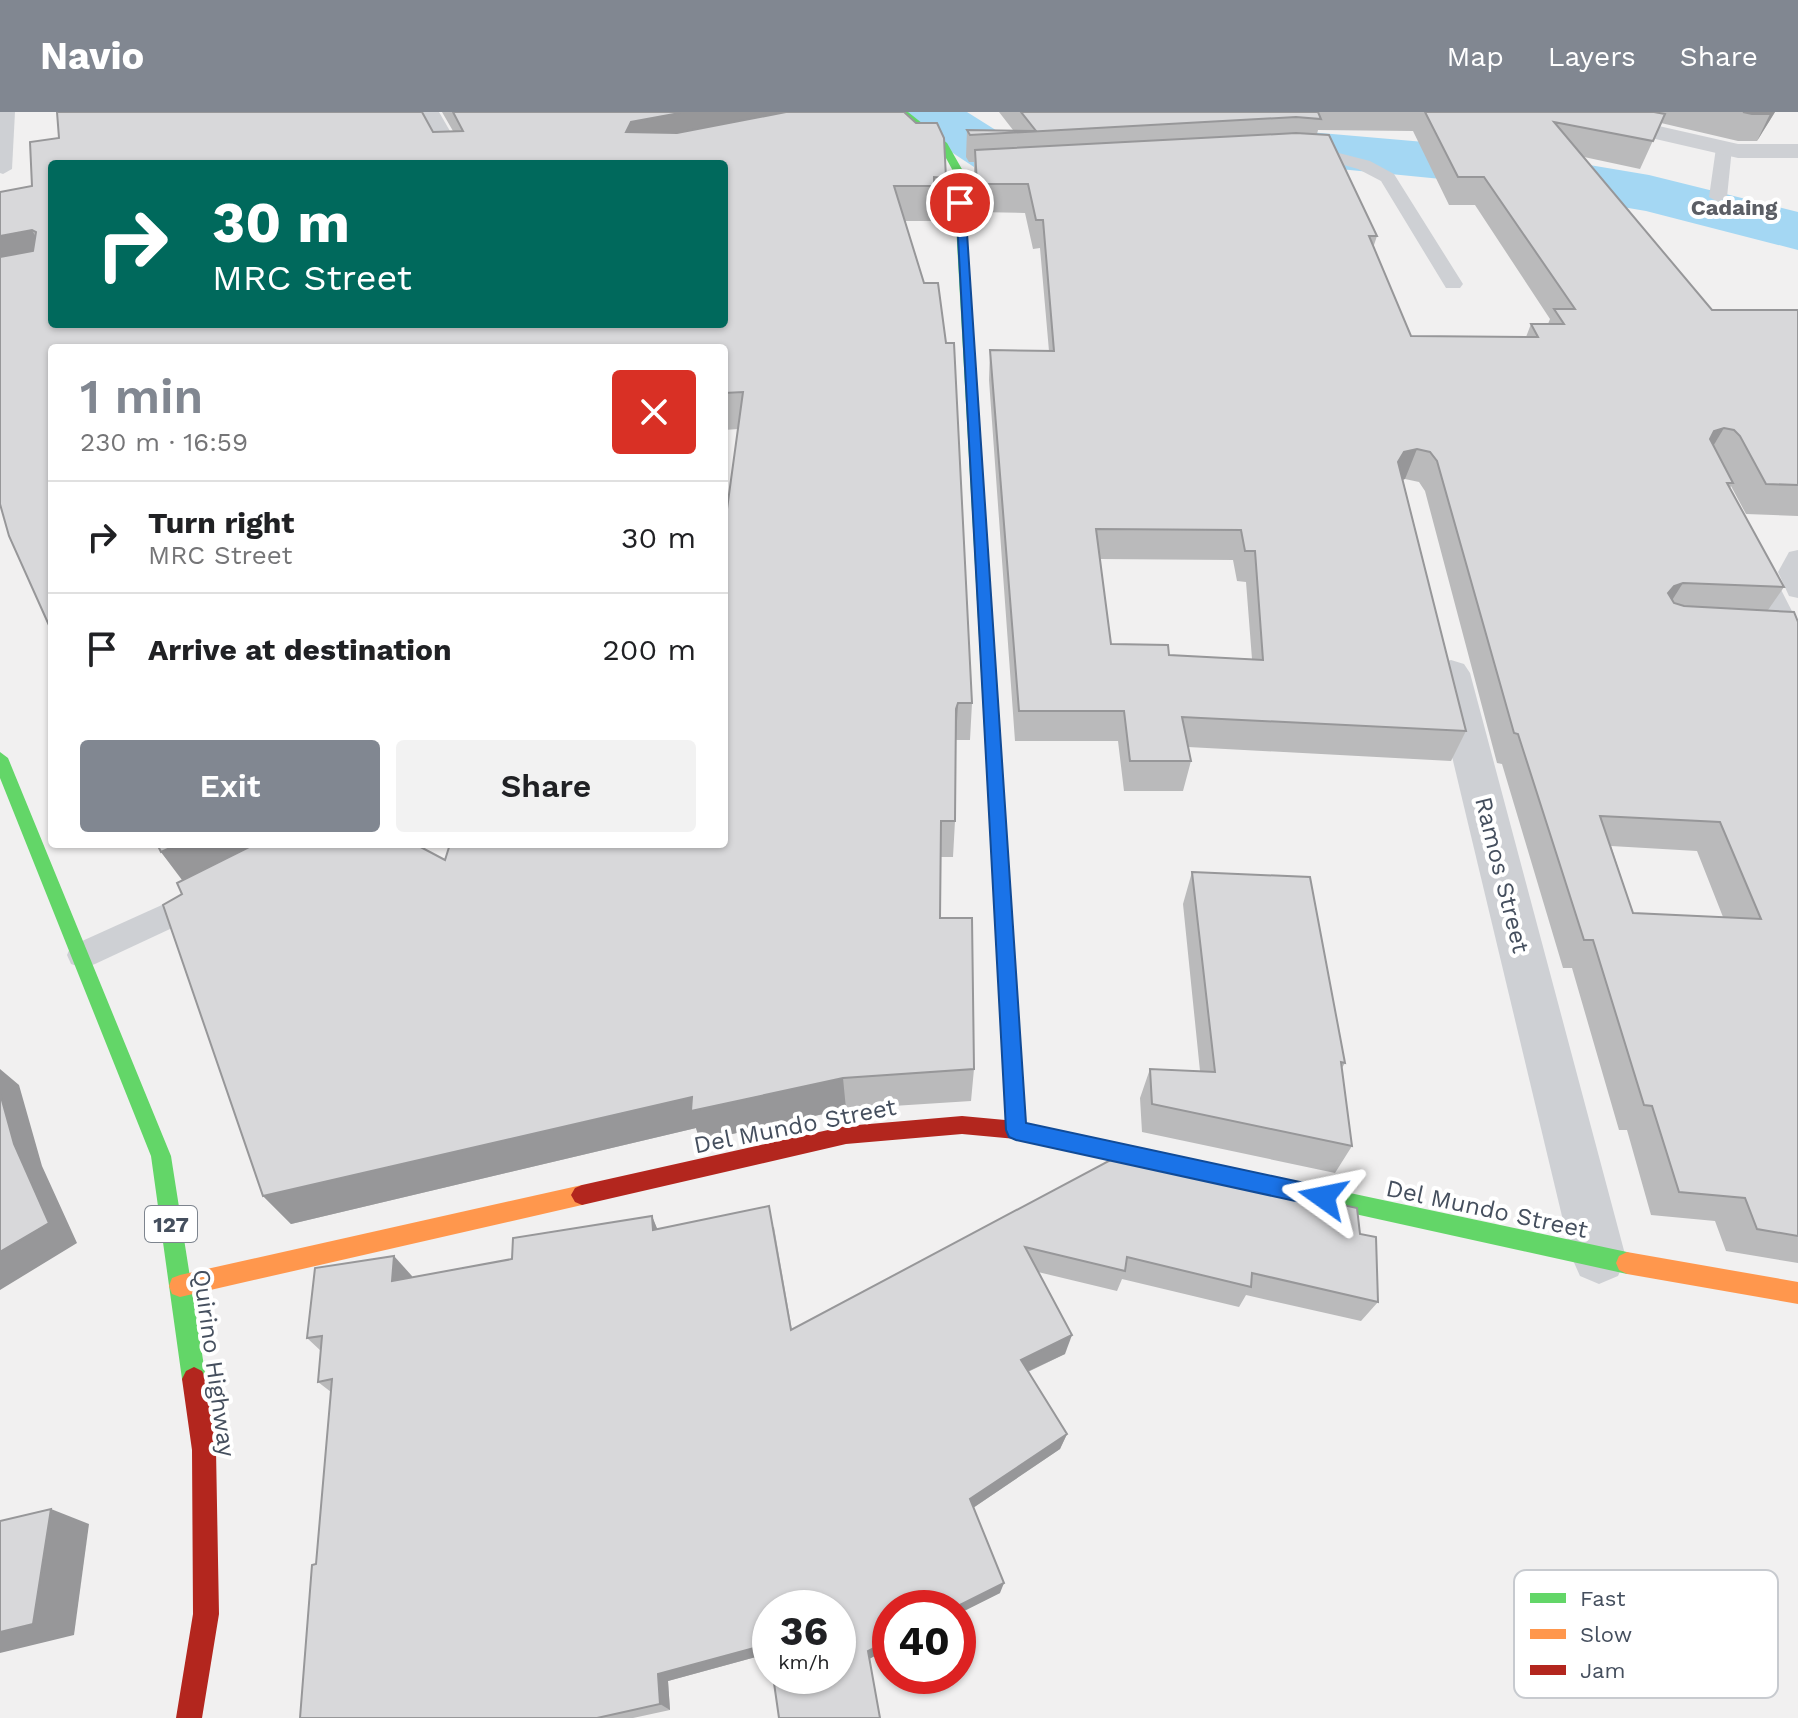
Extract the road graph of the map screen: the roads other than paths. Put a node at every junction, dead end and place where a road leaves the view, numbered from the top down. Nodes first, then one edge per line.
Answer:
1 (7, 112) edge
2 (428, 112) edge
3 (1568, 112) edge
4 (901, 114) edge
5 (3, 134) edge
6 (1724, 148) junction
7 (1798, 151) edge
8 (1274, 153) edge
9 (455, 160) edge
10 (3, 169) dead end
11 (981, 170) edge
12 (958, 171) junction
13 (1718, 197) dead end
14 (1453, 284) dead end
15 (1741, 536) edge
16 (1798, 558) edge
17 (1798, 590) edge
18 (1742, 629) edge
19 (1440, 630) edge
20 (1795, 637) edge
21 (0, 758) edge
22 (226, 889) edge
23 (83, 955) junction
24 (1016, 1130) junction
25 (1599, 1258) junction
26 (180, 1286) junction
27 (1798, 1293) edge
28 (189, 1718) edge

1 - 5 lane
2 - 9 street
3 - 6 street
4 - 12 street
5 - 10 lane
6 - 7 street
6 - 13 lane
8 - 14 lane
11 - 12 lane
12 - 24 street
15 - 20 lane
16 - 17 lane
18 - 20 lane
19 - 25 street, Ramos Street
21 - 23 street, Quirino Highway / 127
22 - 23 lane
23 - 26 street, Quirino Highway / 127
24 - 25 street, Del Mundo Street
24 - 26 street, Del Mundo Street
25 - 27 street, Del Mundo Street
26 - 28 street, Quirino Highway / 127

